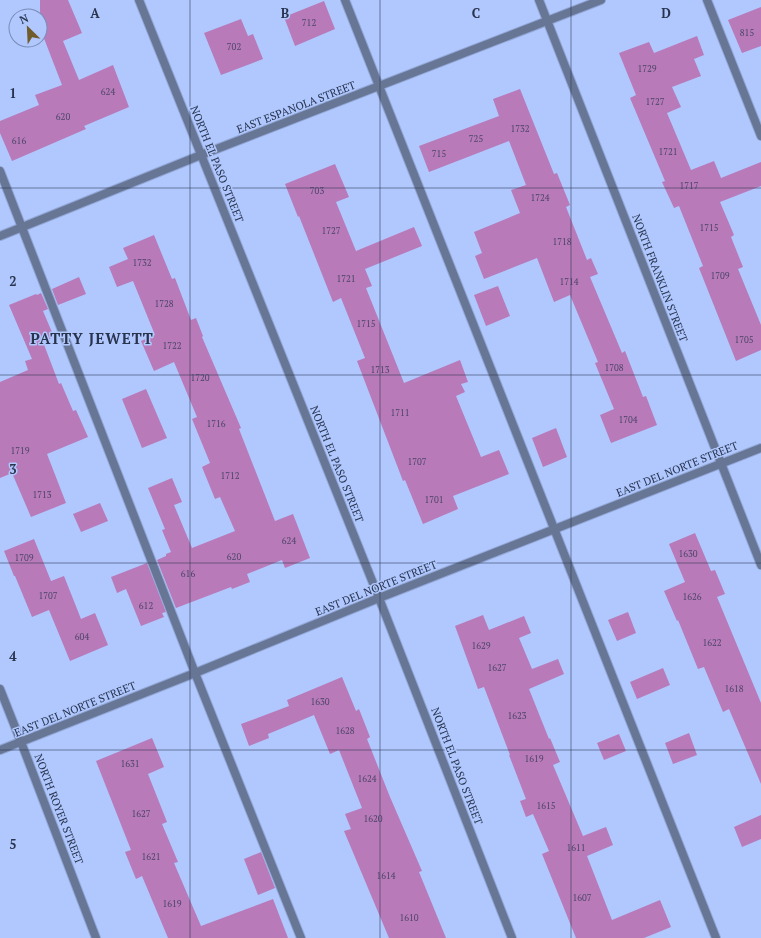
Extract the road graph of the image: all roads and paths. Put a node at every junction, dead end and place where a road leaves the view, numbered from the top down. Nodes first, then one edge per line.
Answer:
1 (139, 0) edge
2 (345, 0) edge
3 (539, 0) edge
4 (601, 0) edge
5 (707, 0) edge
6 (547, 21) junction
7 (379, 87) junction
8 (761, 136) edge
9 (201, 155) junction
10 (0, 171) edge
11 (23, 227) junction
12 (0, 236) edge
13 (761, 448) edge
14 (721, 464) junction
15 (555, 530) junction
16 (761, 564) edge
17 (379, 598) junction
18 (195, 673) junction
19 (0, 689) edge
20 (21, 742) junction
21 (0, 750) edge
22 (96, 938) edge
23 (301, 938) edge
24 (512, 938) edge
25 (716, 938) edge

1 - 9 street, NORTH EL PASO STREET
2 - 7 street
3 - 6 street, NORTH FRANKLIN STREET
4 - 6 street, EAST ESPANOLA STREET
5 - 8 street
6 - 7 street, EAST ESPANOLA STREET
6 - 14 street, NORTH FRANKLIN STREET
7 - 9 street, EAST ESPANOLA STREET
7 - 15 street
9 - 11 street, EAST ESPANOLA STREET
9 - 17 street, NORTH EL PASO STREET
10 - 11 street
11 - 12 street, EAST ESPANOLA STREET
11 - 18 street
13 - 14 street, EAST DEL NORTE STREET
14 - 15 street, EAST DEL NORTE STREET
14 - 16 street, NORTH FRANKLIN STREET
15 - 17 street, EAST DEL NORTE STREET
15 - 25 street
17 - 18 street, EAST DEL NORTE STREET
17 - 24 street, NORTH EL PASO STREET
18 - 20 street, EAST DEL NORTE STREET
18 - 23 street
19 - 20 street, NORTH ROYER STREET
20 - 21 street, EAST DEL NORTE STREET
20 - 22 street, NORTH ROYER STREET

